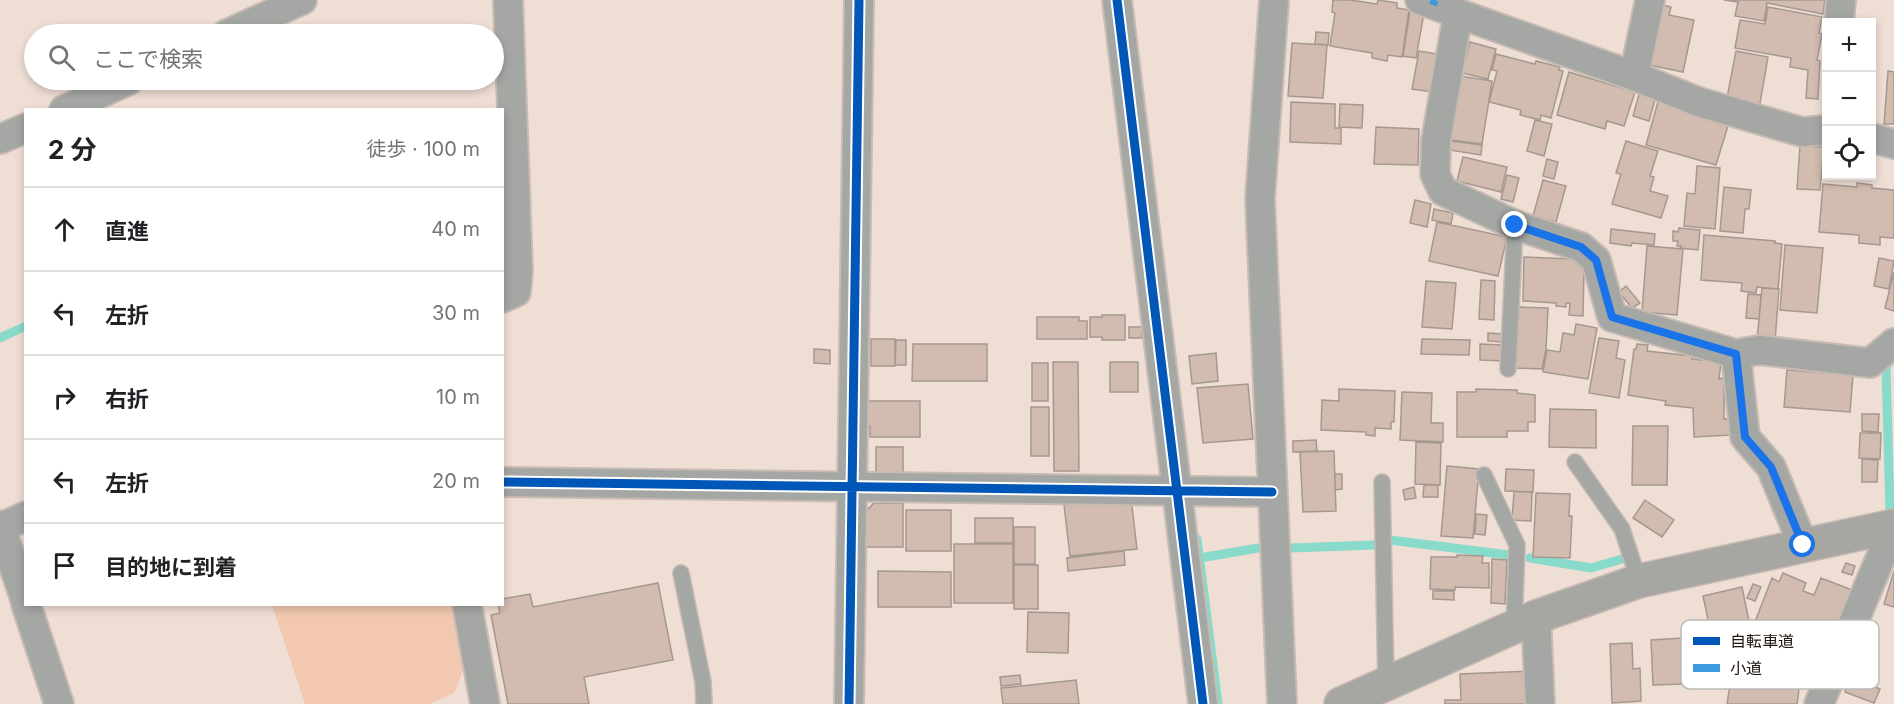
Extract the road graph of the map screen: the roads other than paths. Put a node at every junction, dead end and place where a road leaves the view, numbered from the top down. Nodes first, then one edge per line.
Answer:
1 (302, 0) edge
2 (508, 0) edge
3 (859, 0) edge
4 (1117, 0) edge
5 (1274, 0) edge
6 (1420, 0) edge
7 (1650, 0) edge
8 (1841, 0) edge
9 (1458, 14) junction
10 (1839, 18) edge
11 (249, 24) edge
12 (1634, 76) junction
13 (107, 90) edge
14 (68, 108) edge
15 (24, 129) edge
16 (1822, 130) edge
17 (0, 139) edge
18 (1876, 139) edge
19 (1894, 144) edge
20 (1515, 225) junction
21 (504, 297) edge
22 (1894, 343) edge
23 (1736, 354) junction
24 (1508, 369) dead end
25 (1575, 462) dead end
26 (1484, 475) dead end
27 (504, 482) edge
28 (1382, 482) dead end
29 (852, 486) junction
30 (1177, 492) junction
31 (1272, 492) junction
32 (7, 524) edge
33 (1894, 526) edge
34 (1803, 545) junction
35 (681, 573) dead end
36 (1639, 581) junction
37 (24, 595) edge
38 (27, 606) edge
39 (467, 606) edge
40 (1854, 620) edge
41 (1525, 622) junction
42 (1386, 684) junction
43 (1825, 689) edge
44 (477, 701) edge
45 (59, 704) edge
46 (704, 704) edge
47 (849, 704) edge
48 (1203, 704) edge
49 (1282, 704) edge
50 (1341, 704) edge
51 (1540, 704) edge
52 (1819, 704) edge

1 - 11 street
2 - 21 street
3 - 29 street
4 - 30 street
5 - 31 street
6 - 9 street
7 - 12 street
8 - 10 street
9 - 12 street
9 - 20 street
12 - 16 street
13 - 14 street
15 - 17 street
18 - 19 street
20 - 23 street
20 - 24 lane
22 - 23 street
23 - 34 street
25 - 36 lane
26 - 41 lane
27 - 29 street
28 - 42 lane
29 - 30 street
29 - 47 street
30 - 31 street
30 - 48 street
31 - 49 street
32 - 37 street
33 - 34 street
33 - 40 street
34 - 36 street
35 - 46 lane
36 - 41 street
38 - 45 street
39 - 44 street
41 - 42 street
41 - 51 street
42 - 50 street
43 - 52 street

